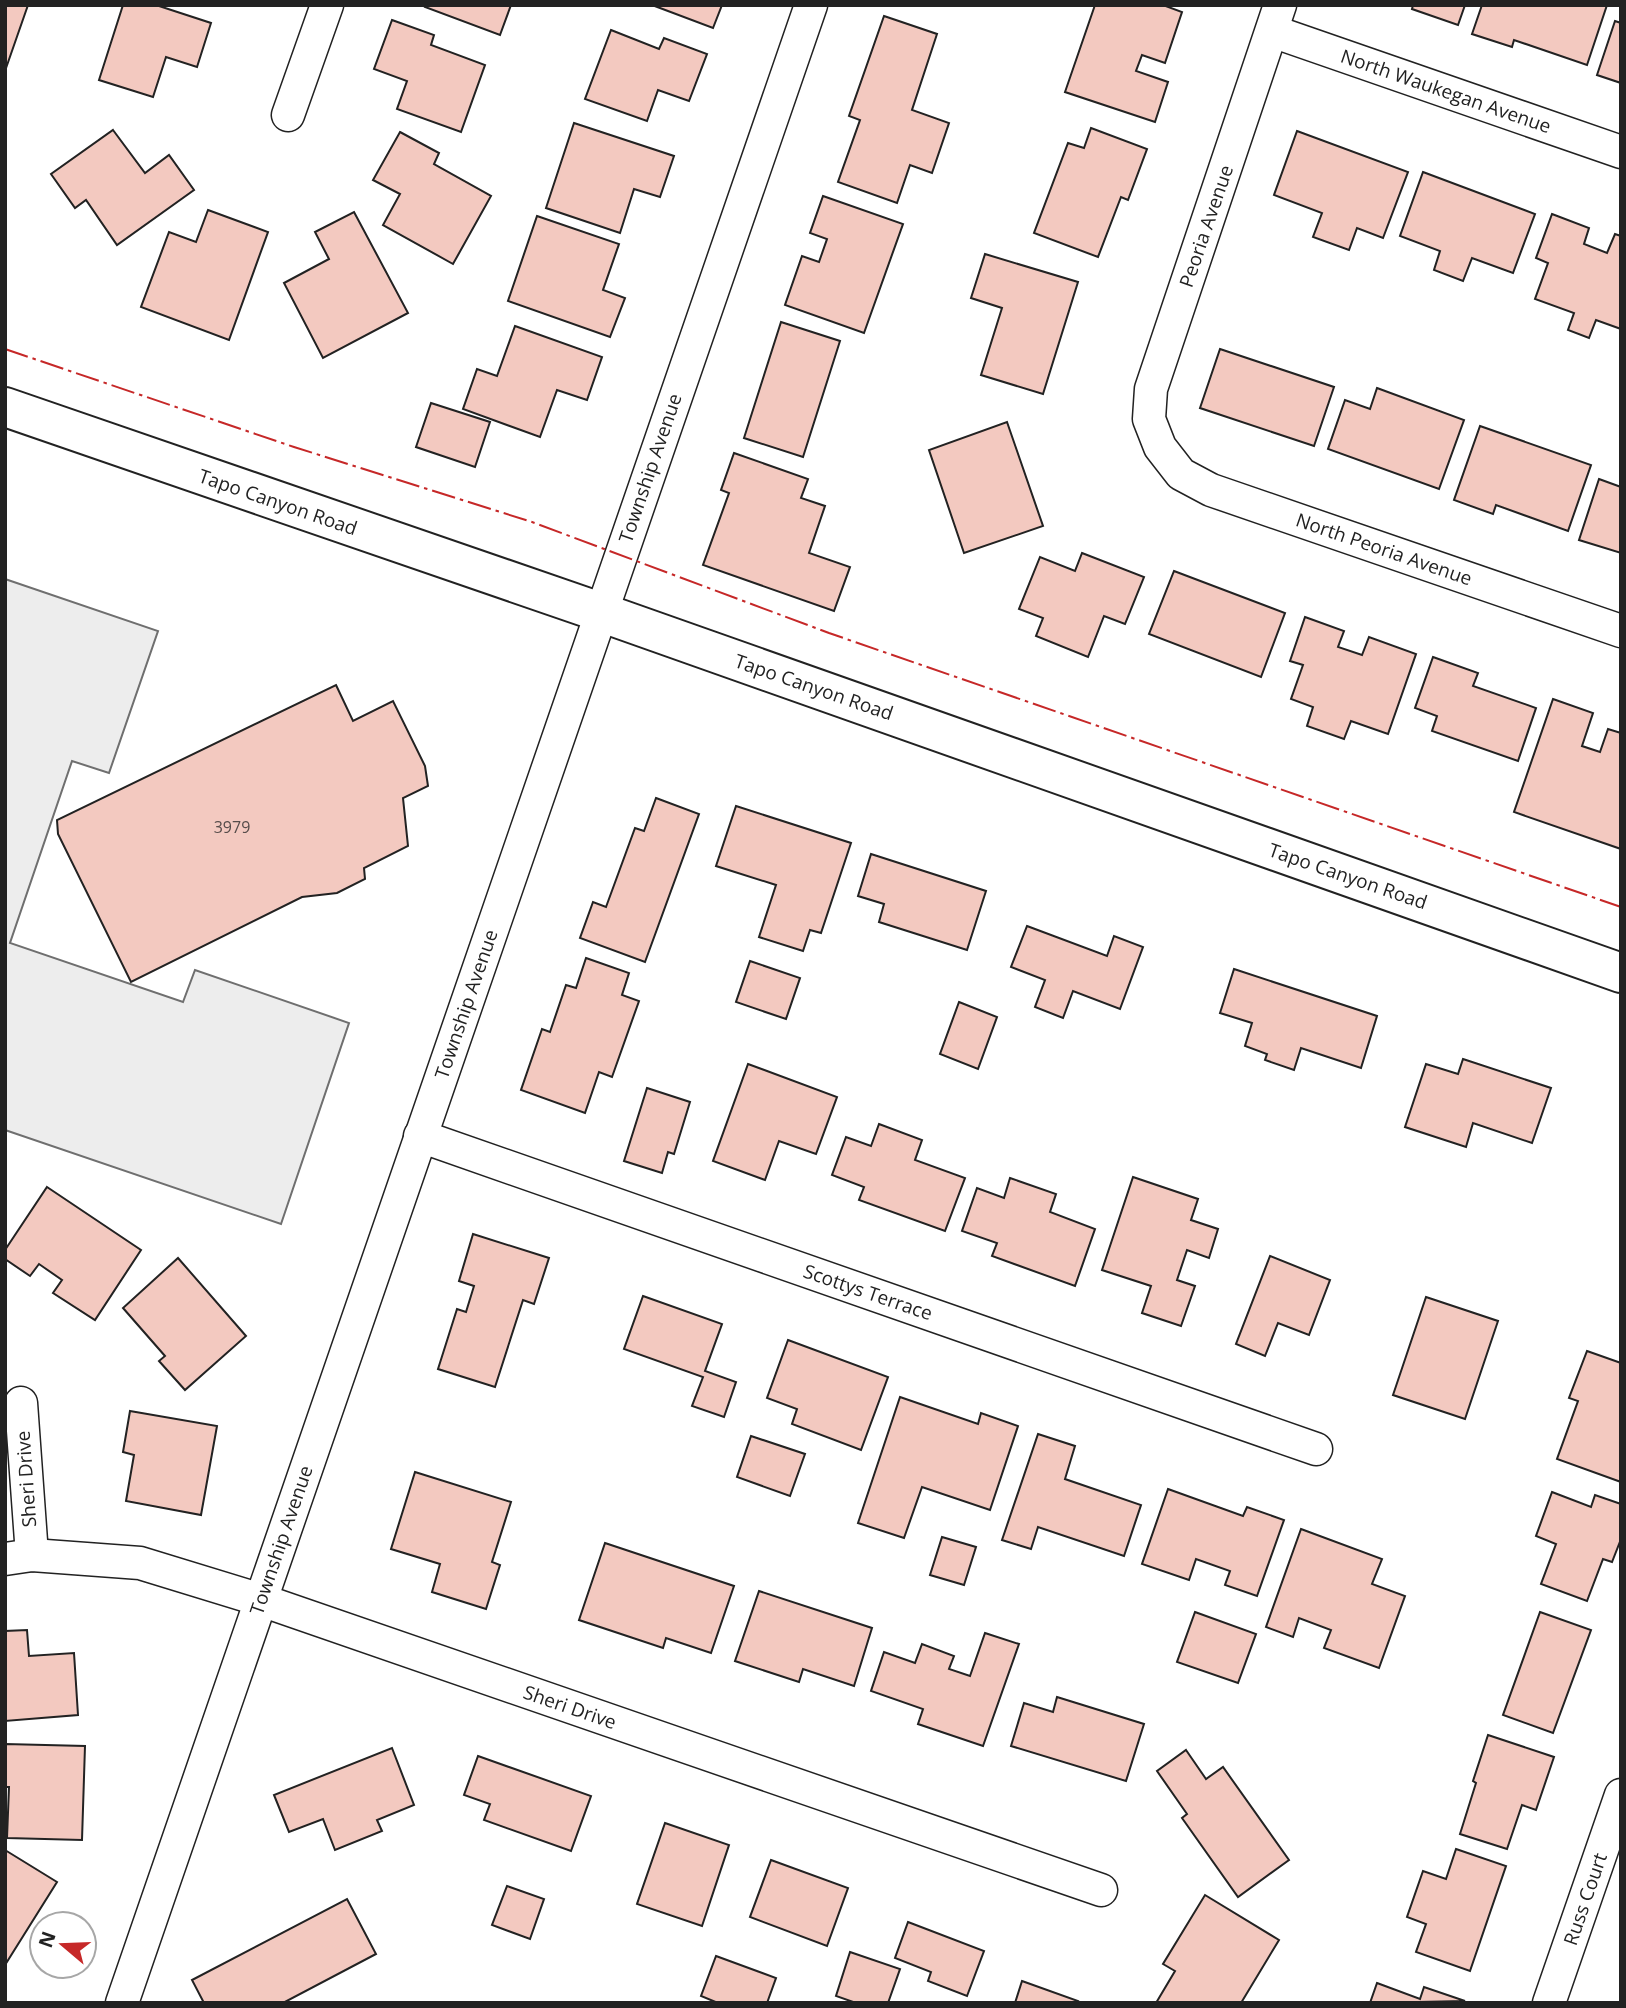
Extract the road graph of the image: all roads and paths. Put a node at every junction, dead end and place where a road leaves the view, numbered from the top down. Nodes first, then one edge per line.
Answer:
1 (327, 5) edge
2 (811, 5) edge
3 (1276, 18) edge
4 (288, 115) dead end
5 (1621, 152) edge
6 (5, 407) edge
7 (1160, 447) joint
8 (600, 612) junction
9 (1621, 631) edge
10 (1621, 973) edge
11 (420, 1136) junction
12 (21, 1403) dead end
13 (1316, 1448) dead end
14 (19, 1557) edge
15 (261, 1600) junction
16 (1621, 1795) edge
17 (1101, 1889) dead end
18 (122, 2003) edge
19 (1549, 2003) edge

1 - 4 street
2 - 8 street, Township Avenue
3 - 5 street, North Waukegan Avenue
3 - 7 street, Peoria Avenue
6 - 8 main road, Tapo Canyon Road
7 - 9 street, North Peoria Avenue
8 - 10 main road, Tapo Canyon Road
8 - 11 street, Township Avenue
11 - 13 street, Scottys Terrace
11 - 15 street, Township Avenue
12 - 14 street, Sheri Drive
14 - 15 street, Sheri Drive
15 - 17 street, Sheri Drive
15 - 18 street, Township Avenue
16 - 19 street, Russ Court

